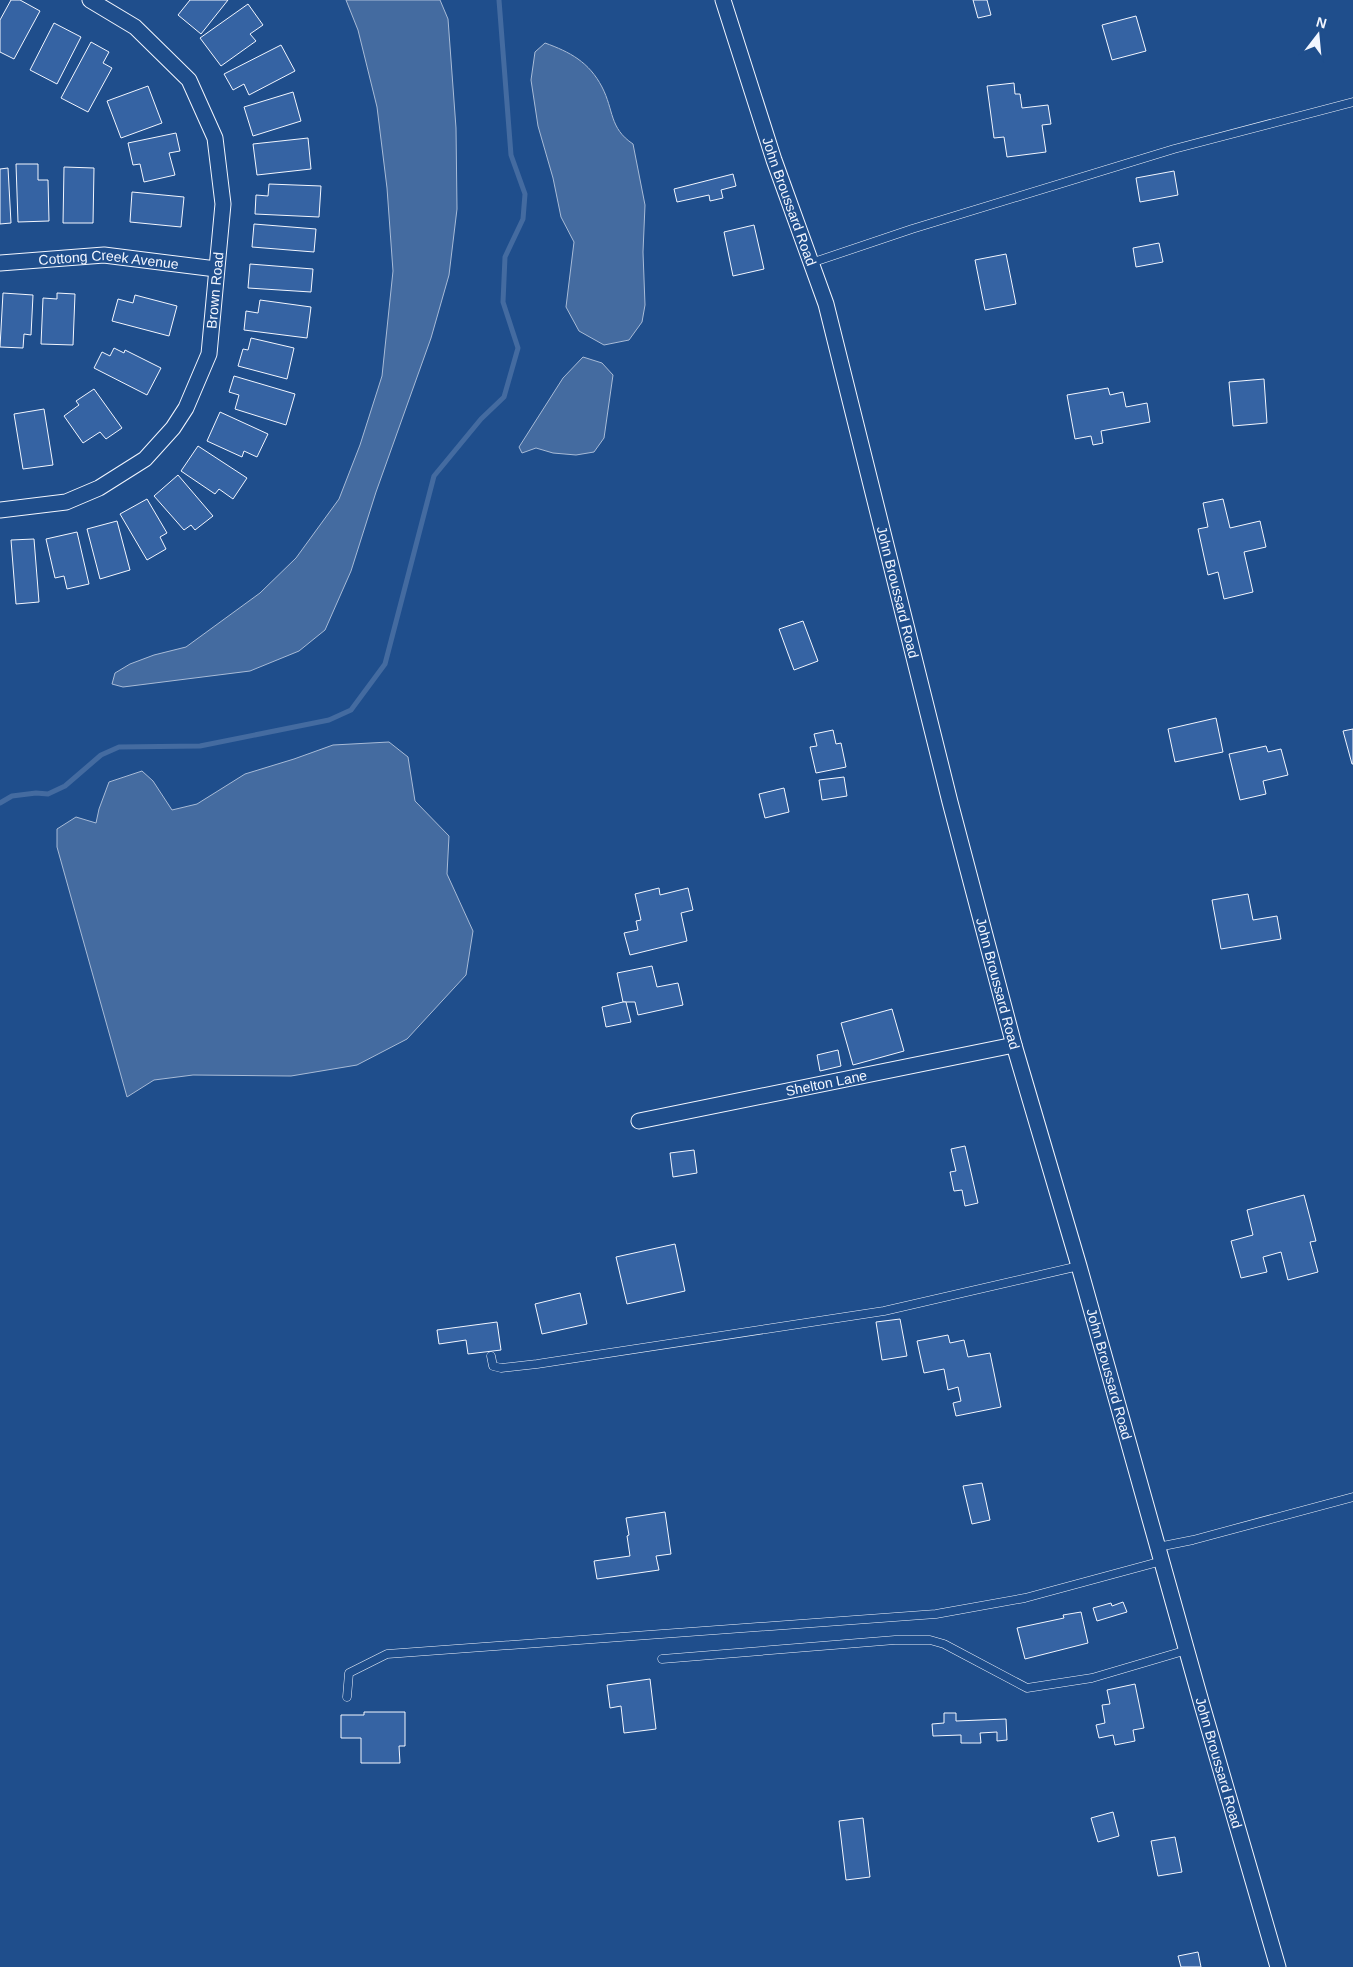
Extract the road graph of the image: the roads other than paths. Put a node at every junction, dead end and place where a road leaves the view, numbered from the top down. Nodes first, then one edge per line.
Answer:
1 (90, 0) edge
2 (722, 0) edge
3 (1353, 102) edge
4 (0, 263) edge
5 (811, 263) junction
6 (216, 269) junction
7 (0, 510) edge
8 (1014, 1045) junction
9 (639, 1121) dead end
10 (1080, 1266) junction
11 (491, 1356) dead end
12 (1353, 1497) edge
13 (1160, 1554) junction
14 (1187, 1650) junction
15 (662, 1658) dead end
16 (347, 1697) dead end
17 (1278, 1967) edge

1 - 6 street, Brown Road
2 - 5 street, John Broussard Road
3 - 5 lane
4 - 6 street, Cottong Creek Avenue
5 - 8 street, John Broussard Road
6 - 7 street, Brown Road
8 - 9 street, Shelton Lane
8 - 10 street, John Broussard Road
10 - 11 lane
10 - 13 street, John Broussard Road
12 - 13 lane
13 - 14 street, John Broussard Road
13 - 16 lane
14 - 15 lane
14 - 17 street, John Broussard Road

